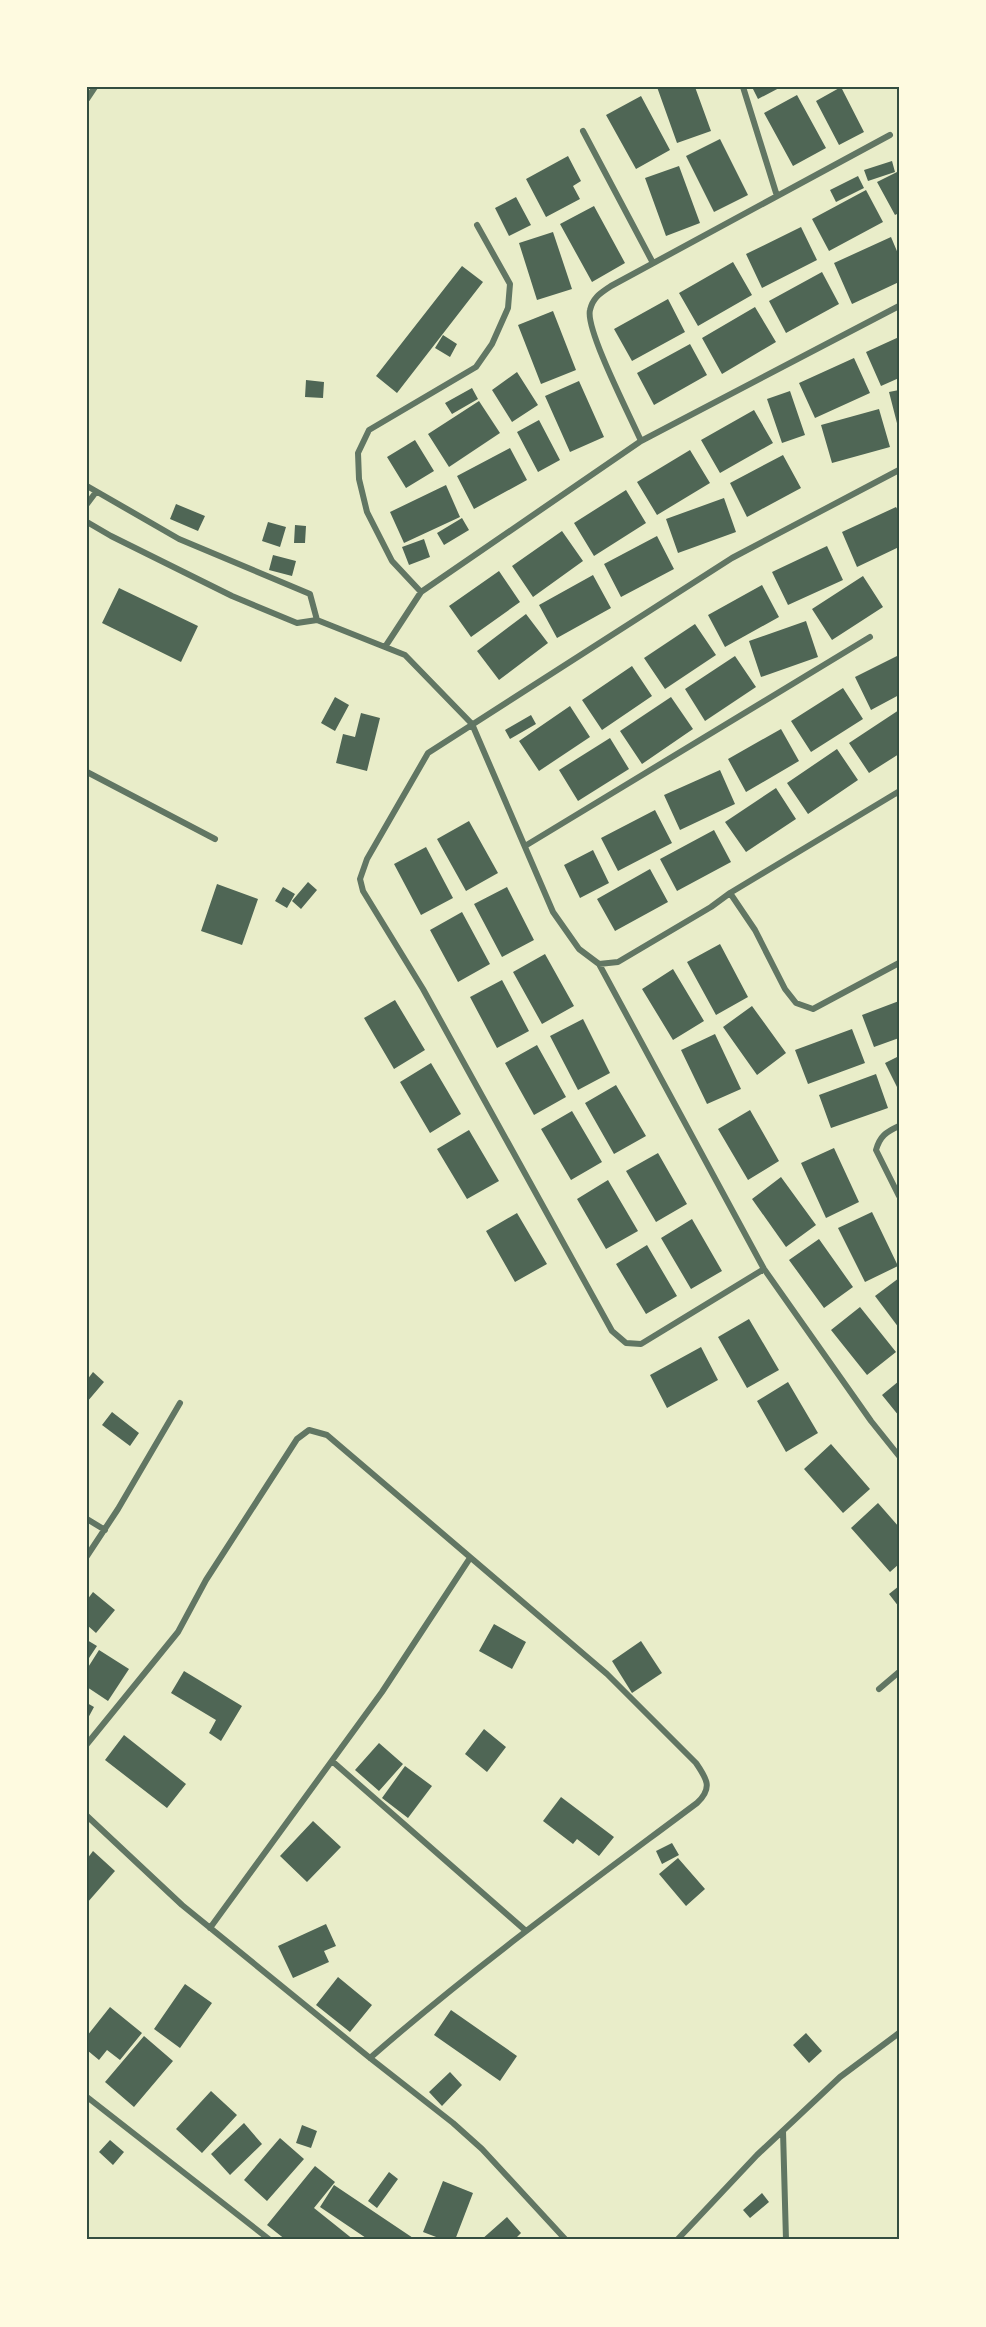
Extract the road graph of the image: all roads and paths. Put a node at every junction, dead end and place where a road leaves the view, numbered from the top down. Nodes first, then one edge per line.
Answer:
1 (95, 87) edge
2 (743, 87) edge
3 (87, 99) edge
4 (583, 131) dead end
5 (890, 135) dead end
6 (777, 196) junction
7 (477, 225) dead end
8 (653, 263) junction
9 (899, 306) edge
10 (641, 441) junction
11 (899, 470) edge
12 (87, 486) edge
13 (96, 492) junction
14 (87, 504) edge
15 (87, 522) edge
16 (421, 592) junction
17 (317, 620) junction
18 (870, 637) dead end
19 (386, 647) junction
20 (472, 724) junction
21 (87, 772) edge
22 (899, 794) edge
23 (215, 839) dead end
24 (525, 846) junction
25 (730, 893) junction
26 (899, 963) edge
27 (599, 964) junction
28 (899, 1126) edge
29 (899, 1196) edge
30 (764, 1269) junction
31 (180, 1403) dead end
32 (899, 1456) edge
33 (87, 1519) edge
34 (105, 1530) junction
35 (87, 1556) edge
36 (470, 1558) junction
37 (899, 1672) edge
38 (879, 1689) dead end
39 (87, 1744) edge
40 (332, 1761) junction
41 (87, 1816) edge
42 (210, 1928) junction
43 (526, 1931) junction
44 (898, 2035) edge
45 (370, 2058) junction
46 (87, 2097) edge
47 (783, 2131) junction
48 (270, 2240) edge
49 (566, 2240) edge
50 (677, 2240) edge
51 (786, 2240) edge

1 - 3 street
2 - 6 street
4 - 8 street
5 - 6 street
6 - 8 street
7 - 16 street
8 - 10 street
9 - 10 street
10 - 16 street
11 - 20 street
12 - 13 street
13 - 14 street
13 - 17 street
15 - 17 street
16 - 19 street
17 - 19 street
18 - 24 street
19 - 20 street
20 - 24 street
20 - 30 street
21 - 23 street
22 - 25 street
24 - 27 street
25 - 26 street
25 - 27 street
27 - 30 street
28 - 29 street
30 - 32 street
31 - 34 street
33 - 34 street
34 - 35 street
36 - 39 street
36 - 40 street
36 - 43 street
37 - 38 street
40 - 42 street
40 - 43 street
41 - 42 street
42 - 45 street
43 - 45 street
44 - 47 street
45 - 49 street
46 - 48 street
47 - 50 street
47 - 51 street

